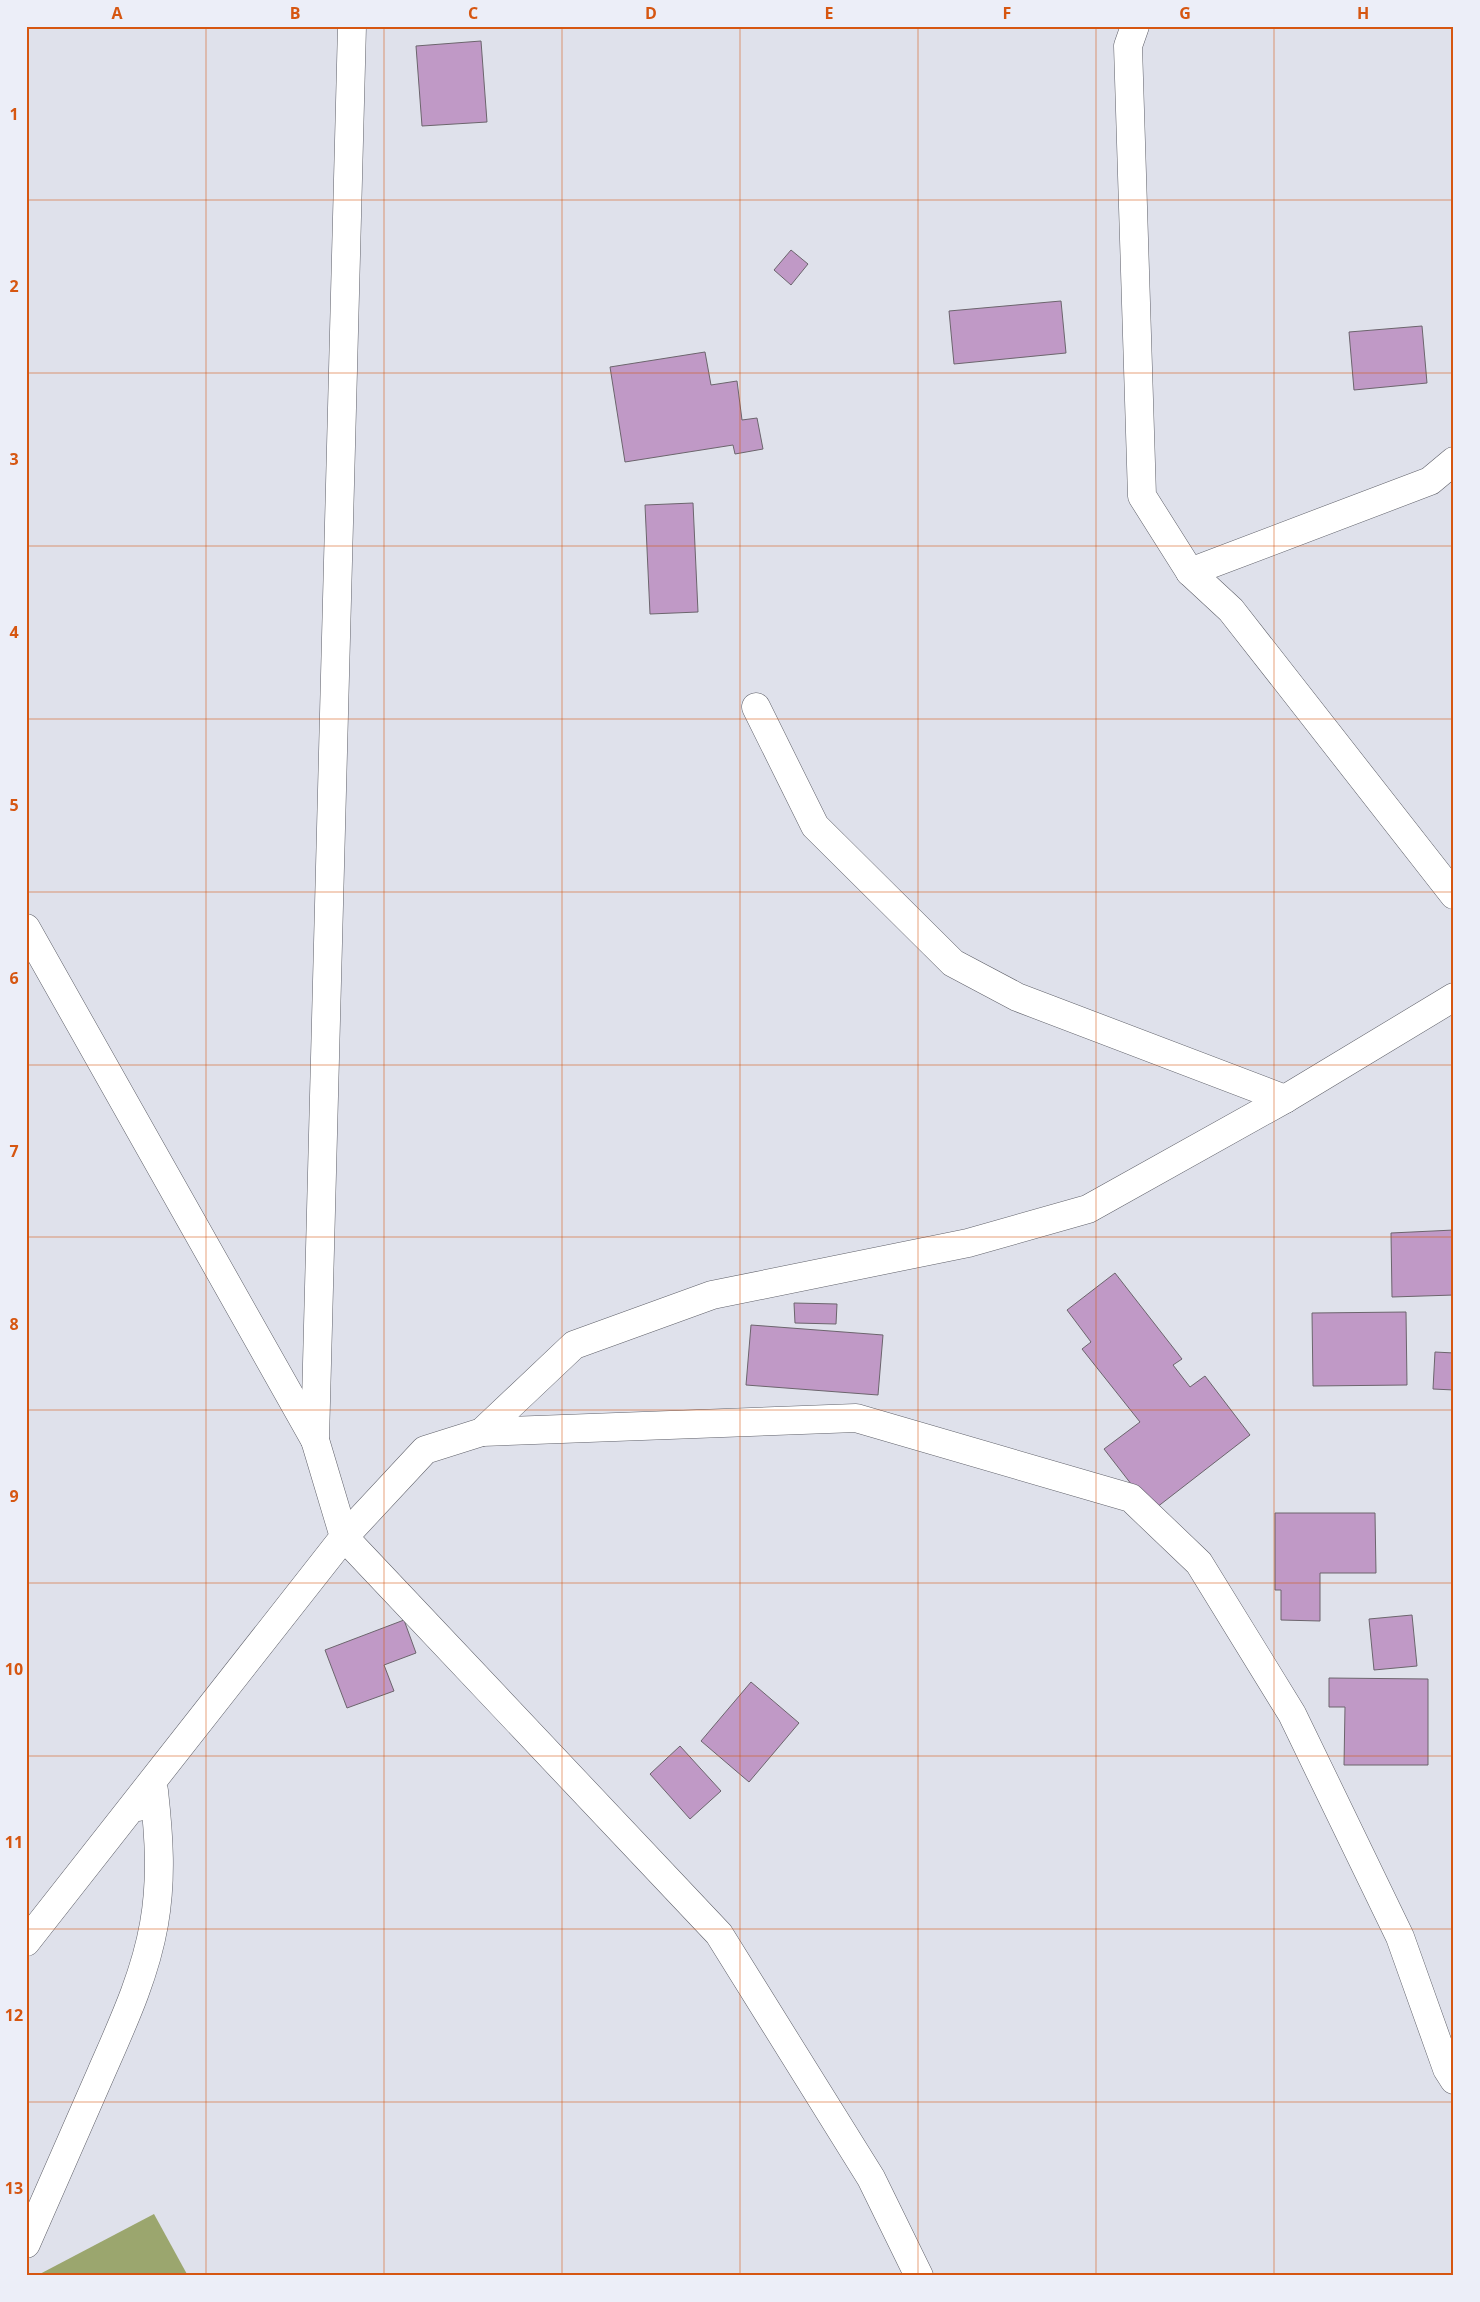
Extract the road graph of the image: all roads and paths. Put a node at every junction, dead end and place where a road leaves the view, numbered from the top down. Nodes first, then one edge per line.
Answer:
1 (352, 26) edge
2 (1135, 26) edge
3 (1454, 461) edge
4 (1190, 572) junction
5 (756, 707) dead end
6 (1454, 895) edge
7 (26, 928) edge
8 (1454, 997) edge
9 (1285, 1099) junction
10 (482, 1432) junction
11 (315, 1440) junction
12 (344, 1537) junction
13 (111, 1832) junction
14 (26, 1942) edge
15 (1454, 2080) edge
16 (26, 2244) edge
17 (920, 2276) edge

1 - 11 street
2 - 4 street
3 - 4 street
4 - 6 street
5 - 9 street
7 - 11 street
8 - 9 street
9 - 10 street
10 - 12 street
10 - 15 street
11 - 12 street
12 - 13 street
12 - 17 street
13 - 14 street
13 - 16 street

